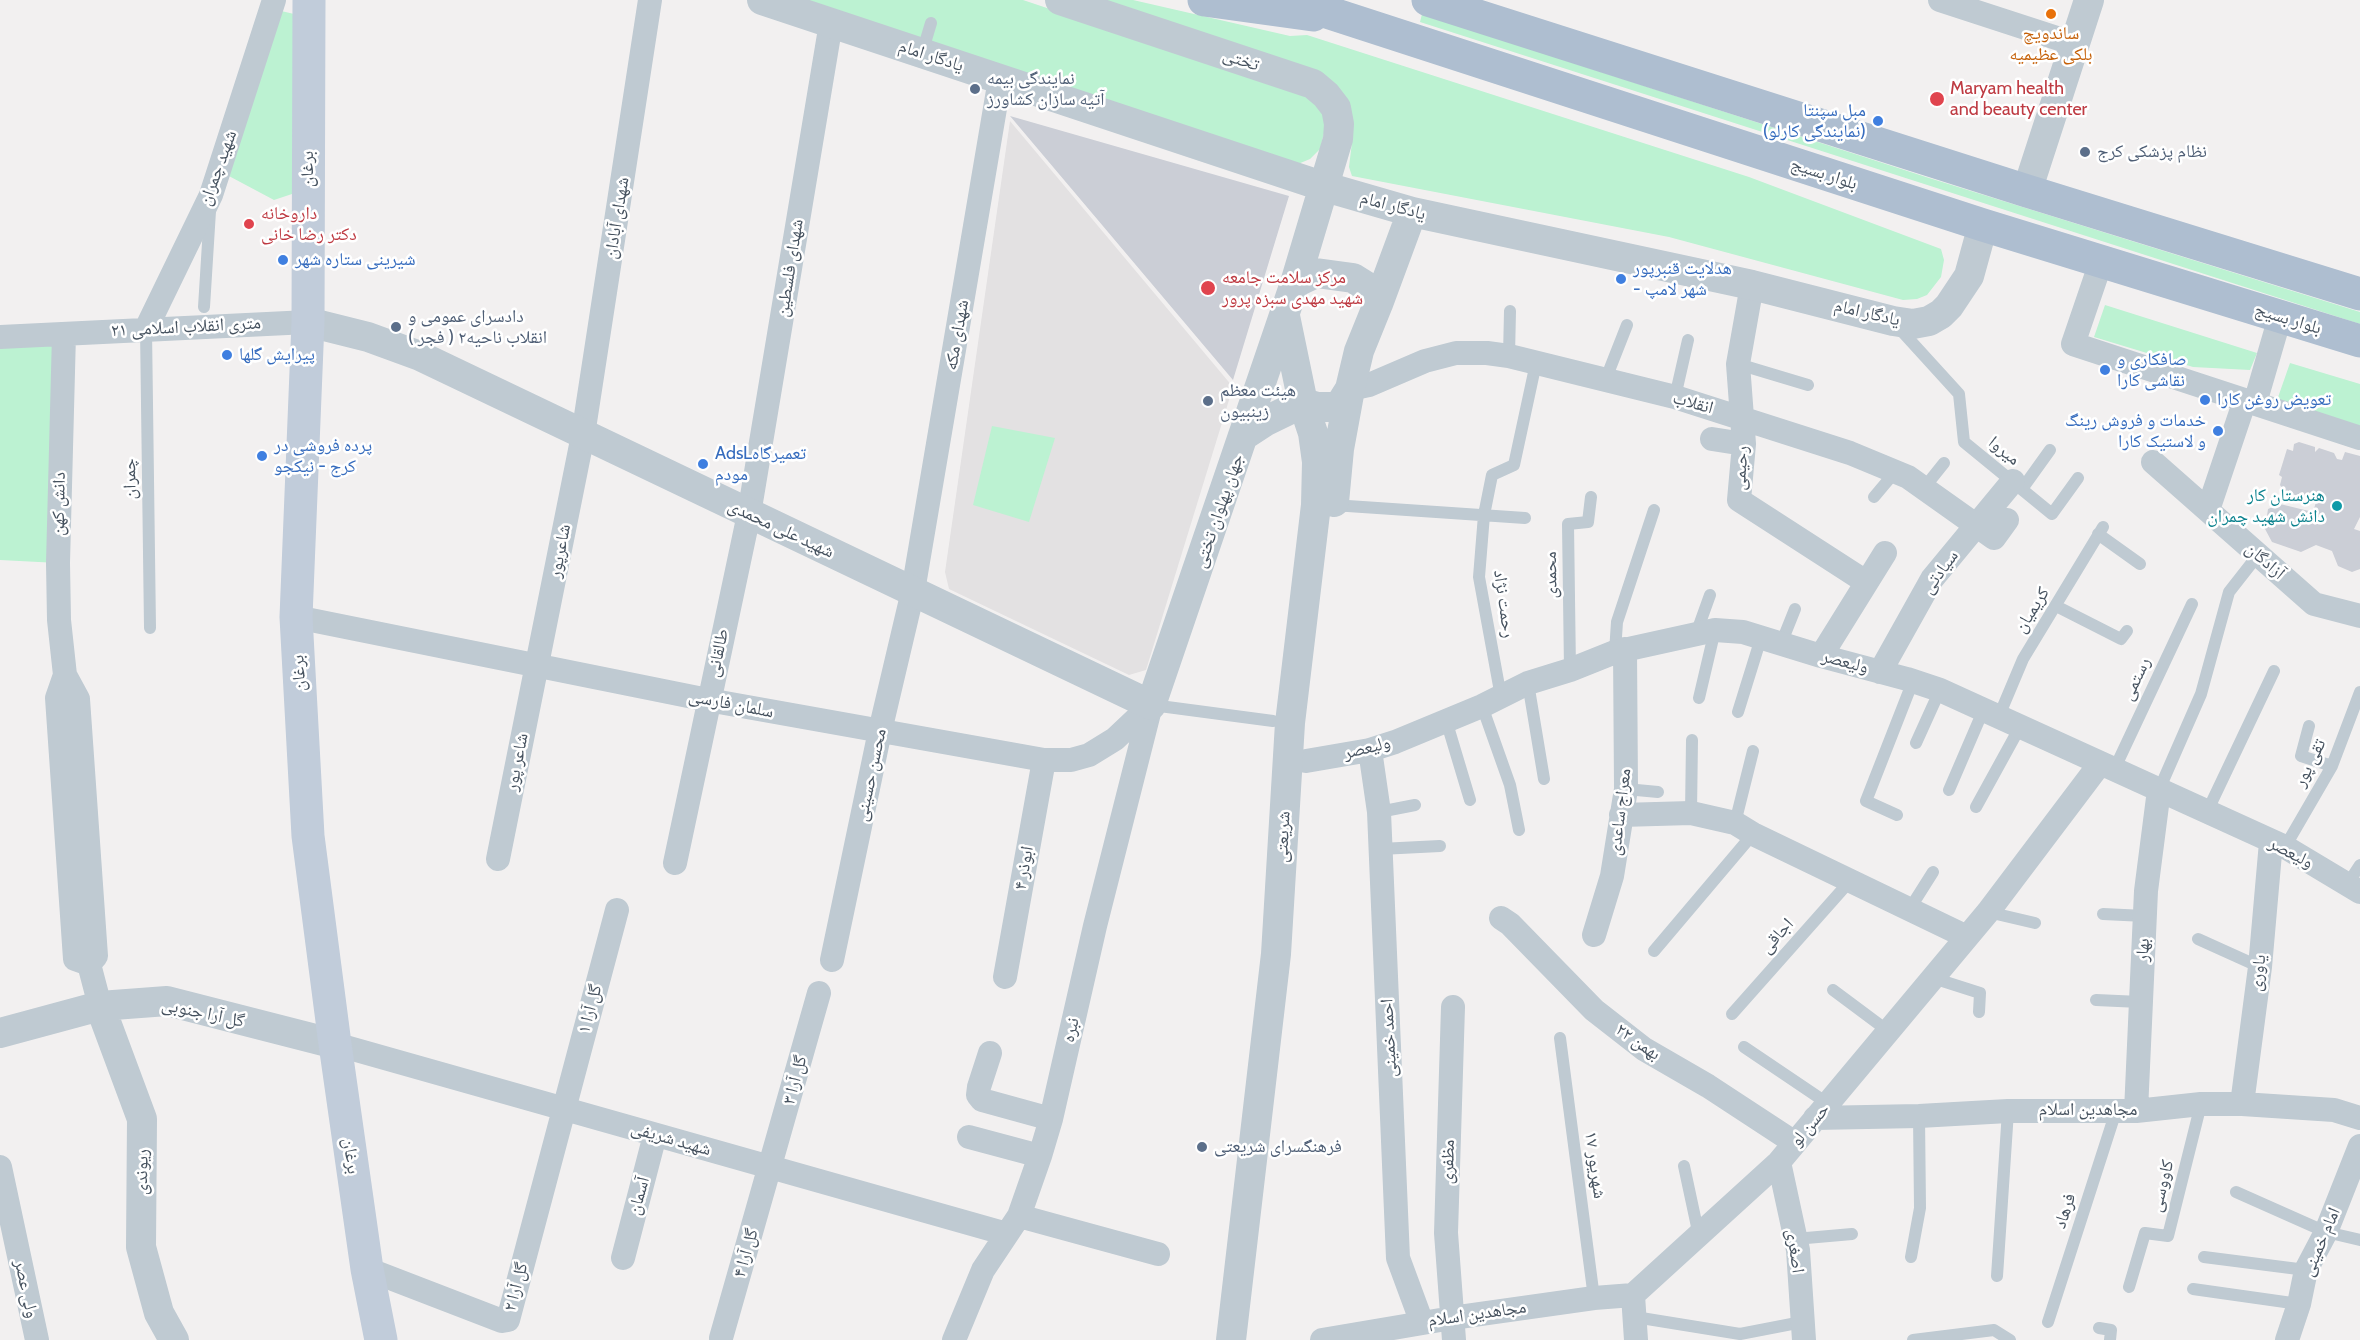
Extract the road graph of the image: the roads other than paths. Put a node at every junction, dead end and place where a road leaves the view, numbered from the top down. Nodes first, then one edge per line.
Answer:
1 (274, 0) edge
2 (309, 0) edge
3 (650, 0) edge
4 (762, 0) edge
5 (1060, 0) edge
6 (1204, 0) edge
7 (1290, 0) edge
8 (1428, 0) edge
9 (1940, 0) edge
10 (2089, 0) edge
11 (1353, 21) junction
12 (831, 23) junction
13 (931, 23) dead end
14 (2075, 44) junction
15 (922, 53) junction
16 (1000, 79) junction
17 (1322, 186) junction
18 (2027, 191) junction
19 (211, 195) junction
20 (1412, 212) junction
21 (1983, 225) junction
22 (2101, 262) junction
23 (1295, 283) junction
24 (1752, 285) junction
25 (2360, 294) edge
26 (1378, 304) junction
27 (204, 307) dead end
28 (1510, 311) dead end
29 (1285, 316) junction
30 (2280, 317) junction
31 (308, 321) junction
32 (1893, 321) junction
33 (1627, 325) dead end
34 (146, 329) junction
35 (64, 334) junction
36 (0, 337) edge
37 (1688, 340) dead end
38 (2360, 341) edge
39 (1509, 356) junction
40 (1536, 363) junction
41 (1738, 364) junction
42 (1605, 381) junction
43 (1808, 385) dead end
44 (1350, 389) junction
45 (1675, 397) junction
46 (2250, 401) junction
47 (1304, 403) junction
48 (1741, 416) junction
49 (583, 435) junction
50 (1244, 436) junction
51 (2360, 438) edge
52 (1712, 439) dead end
53 (1744, 444) junction
54 (2050, 450) dead end
55 (2153, 462) dead end
56 (1944, 463) dead end
57 (1894, 472) junction
58 (2078, 478) dead end
59 (2018, 485) junction
60 (1924, 488) junction
61 (1591, 497) dead end
62 (1874, 497) dead end
63 (1333, 505) junction
64 (1654, 510) dead end
65 (2208, 510) junction
66 (749, 514) junction
67 (1484, 515) junction
68 (1525, 518) dead end
69 (2007, 520) dead end
70 (1977, 524) junction
71 (1885, 553) dead end
72 (2258, 555) junction
73 (2140, 564) dead end
74 (1866, 582) junction
75 (913, 591) junction
76 (1710, 595) dead end
77 (2192, 604) dead end
78 (2056, 606) junction
79 (1796, 609) dead end
80 (296, 616) junction
81 (2360, 616) edge
82 (150, 628) dead end
83 (2127, 631) dead end
84 (1705, 632) junction
85 (1771, 641) junction
86 (1620, 651) junction
87 (1821, 656) junction
88 (537, 666) junction
89 (1570, 670) junction
90 (2274, 671) dead end
91 (1880, 672) junction
92 (1913, 681) junction
93 (1528, 683) junction
94 (1940, 690) junction
95 (2360, 693) edge
96 (1698, 698) dead end
97 (708, 700) junction
98 (1491, 701) junction
99 (1151, 705) junction
100 (1737, 712) dead end
101 (1991, 713) junction
102 (1446, 720) junction
103 (1273, 721) dead end
104 (2309, 726) dead end
105 (2020, 727) junction
106 (880, 731) junction
107 (1692, 740) dead end
108 (1916, 743) dead end
109 (1370, 750) junction
110 (1753, 751) dead end
111 (1044, 760) junction
112 (1306, 761) junction
113 (2332, 766) junction
114 (2106, 767) junction
115 (1544, 779) dead end
116 (1626, 789) junction
117 (1949, 790) dead end
118 (2158, 790) junction
119 (1658, 792) dead end
120 (1470, 800) dead end
121 (1415, 805) dead end
122 (1976, 807) dead end
123 (1378, 812) junction
124 (2207, 812) junction
125 (1691, 813) junction
126 (1621, 815) junction
127 (1897, 815) dead end
128 (1744, 829) junction
129 (1519, 830) dead end
130 (2278, 844) junction
131 (1440, 846) dead end
132 (1380, 849) junction
133 (498, 859) dead end
134 (675, 863) dead end
135 (1933, 872) dead end
136 (1850, 881) junction
137 (2356, 881) edge
138 (617, 910) dead end
139 (1908, 910) junction
140 (1988, 912) junction
141 (2103, 914) dead end
142 (2145, 916) junction
143 (1501, 918) dead end
144 (2036, 923) dead end
145 (1594, 935) dead end
146 (1967, 937) junction
147 (2198, 939) dead end
148 (1653, 951) dead end
149 (832, 960) dead end
150 (2260, 967) junction
151 (1005, 977) dead end
152 (1933, 978) junction
153 (1833, 990) dead end
154 (819, 993) dead end
155 (2096, 1000) dead end
156 (2140, 1002) junction
157 (100, 1006) junction
158 (1453, 1007) dead end
159 (1979, 1011) dead end
160 (1732, 1014) dead end
161 (1888, 1030) junction
162 (0, 1033) edge
163 (1560, 1038) dead end
164 (334, 1044) junction
165 (1744, 1047) dead end
166 (990, 1053) dead end
167 (2201, 1104) junction
168 (2242, 1104) junction
169 (564, 1109) junction
170 (2008, 1110) junction
171 (1821, 1111) junction
172 (2126, 1111) junction
173 (1919, 1116) junction
174 (2360, 1118) edge
175 (1051, 1119) junction
176 (655, 1135) junction
177 (969, 1137) dead end
178 (1795, 1143) junction
179 (2360, 1146) edge
180 (1040, 1156) junction
181 (1779, 1162) junction
182 (1683, 1166) dead end
183 (0, 1167) edge
184 (771, 1167) junction
185 (2236, 1192) dead end
186 (1013, 1225) junction
187 (2326, 1232) junction
188 (1852, 1234) dead end
189 (1699, 1236) junction
190 (1795, 1239) junction
191 (2360, 1240) edge
192 (1158, 1254) dead end
193 (1911, 1257) dead end
194 (2204, 1257) dead end
195 (623, 1258) dead end
196 (367, 1269) junction
197 (2306, 1270) junction
198 (1997, 1276) dead end
199 (2129, 1287) dead end
200 (2193, 1289) dead end
201 (1594, 1298) junction
202 (2300, 1304) junction
203 (1635, 1317) edge
204 (2048, 1322) dead end
205 (1422, 1323) junction
206 (2099, 1328) dead end
207 (1453, 1329) edge
208 (1803, 1331) edge
209 (1363, 1336) edge
210 (721, 1338) dead end
211 (2292, 1338) edge
212 (37, 1340) edge
213 (174, 1340) edge
214 (381, 1340) edge
215 (954, 1340) edge
216 (1231, 1340) edge
217 (1245, 1340) edge
218 (1322, 1340) edge
219 (1913, 1340) edge
220 (2010, 1340) edge
221 (2110, 1340) edge

1 - 19 street, شهید چمران
2 - 31 main road, برغان
3 - 49 street, شهدای آبادان
4 - 12 street, یادگار امام
5 - 17 street, تختی
6 - 11 main road
7 - 11 main road, بلوار بسیج
8 - 18 main road
9 - 14 street
10 - 14 street
11 - 21 main road, بلوار بسیج
12 - 15 street, یادگار امام
12 - 66 street, شهدای فلسطین
13 - 15 lane
14 - 18 street
15 - 16 street, یادگار امام
16 - 17 street, یادگار امام
16 - 75 street, شهدای مکه
17 - 20 street, یادگار امام
17 - 23 street
18 - 25 main road
19 - 27 lane
19 - 34 street, شهید چمران
20 - 24 street, یادگار امام
20 - 26 street, شریعتی
21 - 22 main road, بلوار بسیج
21 - 32 street, یادگار امام
22 - 30 main road, بلوار بسیج
22 - 46 street
23 - 26 street
23 - 29 street, جهان پهلوان تختی
24 - 32 street, یادگار امام
24 - 41 street, رحیمی
26 - 44 street, شریعتی
28 - 39 lane
29 - 47 street, شریعتی
29 - 50 street, جهان پهلوان تختی
30 - 38 main road, بلوار بسیج
30 - 46 street
31 - 34 street, ۲۱ متری انقلاب اسلامی
31 - 49 street, شهید علی محمدی
31 - 80 main road, برغان
32 - 59 lane, میروا
33 - 42 lane
34 - 35 street, ۲۱ متری انقلاب اسلامی
34 - 82 lane, چمران
35 - 36 street, ۲۱ متری انقلاب اسلامی
35 - 157 street, دانش کهن
37 - 45 lane
39 - 40 street, انقلاب
39 - 44 street, انقلاب
40 - 42 street, انقلاب
40 - 67 lane, رحمت نژاد
41 - 43 lane
41 - 48 street, رحیمی
42 - 45 street, انقلاب
44 - 47 street
44 - 63 street, شریعتی
45 - 48 street, انقلاب
46 - 51 street
46 - 65 street
47 - 50 street
47 - 216 street, شریعتی
48 - 53 street, رحیمی
48 - 57 street, انقلاب
49 - 66 street, شهید علی محمدی
49 - 88 street, شاعرپور
50 - 99 street, جهان پهلوان تختی
52 - 53 street
53 - 74 street, رحیمی
54 - 59 lane
55 - 65 street, آزادگان
56 - 60 lane
57 - 60 street, انقلاب
57 - 62 lane
58 - 59 lane, میروا
59 - 70 street, سیادتی
60 - 70 street, انقلاب
61 - 89 lane, محمدی
63 - 67 lane
63 - 112 street, شریعتی
64 - 86 lane
65 - 72 street, آزادگان
66 - 75 street, شهید علی محمدی
66 - 97 street, طالقانی
67 - 68 lane
67 - 98 lane, رحمت نژاد
69 - 70 street, انقلاب
70 - 91 street, سیادتی
71 - 74 street
72 - 81 street, آزادگان
72 - 118 lane
73 - 78 lane, کریمیان
74 - 87 street
75 - 99 street, شهید علی محمدی
75 - 106 street, محسن حسینی
76 - 84 lane
77 - 114 lane, رستمی
78 - 83 lane
78 - 101 lane, کریمیان
79 - 85 lane
80 - 88 street, سلمان فارسی
80 - 164 main road, برغان
84 - 85 street, ولیعصر
84 - 86 street, ولیعصر
84 - 96 lane
85 - 87 street, ولیعصر
85 - 100 lane
86 - 89 street, ولیعصر
86 - 116 street, معراج ساعدی
87 - 91 street, ولیعصر
88 - 97 street, سلمان فارسی
88 - 133 street, شاعر پور
89 - 93 street, ولیعصر
90 - 124 lane
91 - 92 street, ولیعصر
92 - 94 street, ولیعصر
92 - 127 lane
93 - 98 street, ولیعصر
93 - 115 lane
94 - 101 street, ولیعصر
94 - 108 lane
95 - 113 lane, تقی پور
97 - 106 street, سلمان فارسی
97 - 134 street, طالقانی
98 - 102 street, ولیعصر
98 - 129 lane, رحمت نژاد
99 - 103 lane
99 - 111 street, سلمان فارسی
99 - 175 street, نبره
101 - 105 street, ولیعصر
101 - 117 lane
102 - 109 street, ولیعصر
102 - 120 lane
104 - 113 lane
105 - 114 street, ولیعصر
105 - 122 lane
106 - 111 street, سلمان فارسی
106 - 149 street, محسن حسینی
107 - 125 lane
109 - 112 street, ولیعصر
109 - 123 street, احمد خمینی
110 - 128 lane
111 - 151 street, ابوذر ۴
112 - 217 street, شریعتی
113 - 130 lane, تقی پور
114 - 118 street, ولیعصر
114 - 140 street, حسن لو
116 - 119 lane
116 - 126 street, معراج ساعدی
118 - 124 street, ولیعصر
118 - 142 street, بهار
121 - 123 lane
123 - 132 street, احمد خمینی
124 - 130 street, ولیعصر
125 - 126 street
125 - 128 street
126 - 145 street, معراج ساعدی
128 - 136 street
128 - 148 lane
130 - 137 street, ولیعصر
130 - 150 street, یاوری
131 - 132 lane
132 - 205 street, احمد خمینی
135 - 139 lane
136 - 139 street
136 - 160 lane, اجاقی
138 - 169 street, گل آرا ۱
139 - 146 street
140 - 144 lane
140 - 146 street, حسن لو
141 - 142 lane
142 - 156 street, بهار
143 - 178 street, ۲۲ بهمن
146 - 152 street, حسن لو
147 - 150 lane
150 - 168 street, یاوری
152 - 159 lane
152 - 161 street, حسن لو
153 - 161 lane
154 - 184 street, گل آرا ۳
155 - 156 lane
156 - 172 street, بهار
157 - 162 street, گل آرا جنوبی
157 - 164 street, گل آرا جنوبی
157 - 213 street, ریوندی
158 - 207 street, مظفری
161 - 171 street, حسن لو
163 - 201 lane, ۱۷ شهریور
164 - 169 street, شهید شریفی
164 - 196 main road, برغان
165 - 171 lane
166 - 175 street
167 - 168 street, مجاهدین اسلام
167 - 172 street, مجاهدین اسلام
167 - 199 lane, کاووسی
168 - 174 street, مجاهدین اسلام
169 - 176 street, شهید شریفی
169 - 196 street, گل آرا ۲
170 - 172 street, مجاهدین اسلام
170 - 173 street, مجاهدین اسلام
170 - 198 lane
171 - 173 street, مجاهدین اسلام
171 - 178 street, حسن لو
172 - 204 lane, فرهاد
173 - 193 lane
175 - 180 street, نبره
176 - 184 street, شهید شریفی
176 - 195 street, آسمان
177 - 180 street
178 - 181 street, حسن لو
179 - 187 street, امام خمینی
180 - 186 street, نبره
181 - 189 street, حسن لو
181 - 190 street, اصغری
182 - 189 lane
183 - 212 street, ولی عصر
184 - 186 street, شهید شریفی
184 - 210 street, گل آرا ۴
185 - 187 lane
186 - 192 street, شهید شریفی
186 - 215 street, نبره
187 - 191 lane
187 - 197 street, امام خمینی
188 - 190 lane
189 - 203 street, حسن لو
190 - 208 street, اصغری
194 - 197 lane
196 - 214 main road, برغان
197 - 202 street, امام خمینی
200 - 202 lane
201 - 203 street, مجاهدین اسلام
201 - 207 street, مجاهدین اسلام
202 - 211 street, امام خمینی
203 - 208 lane
205 - 207 street, مجاهدین اسلام
205 - 209 street, مجاهدین اسلام
206 - 221 lane
209 - 218 street, مجاهدین اسلام
219 - 220 lane

